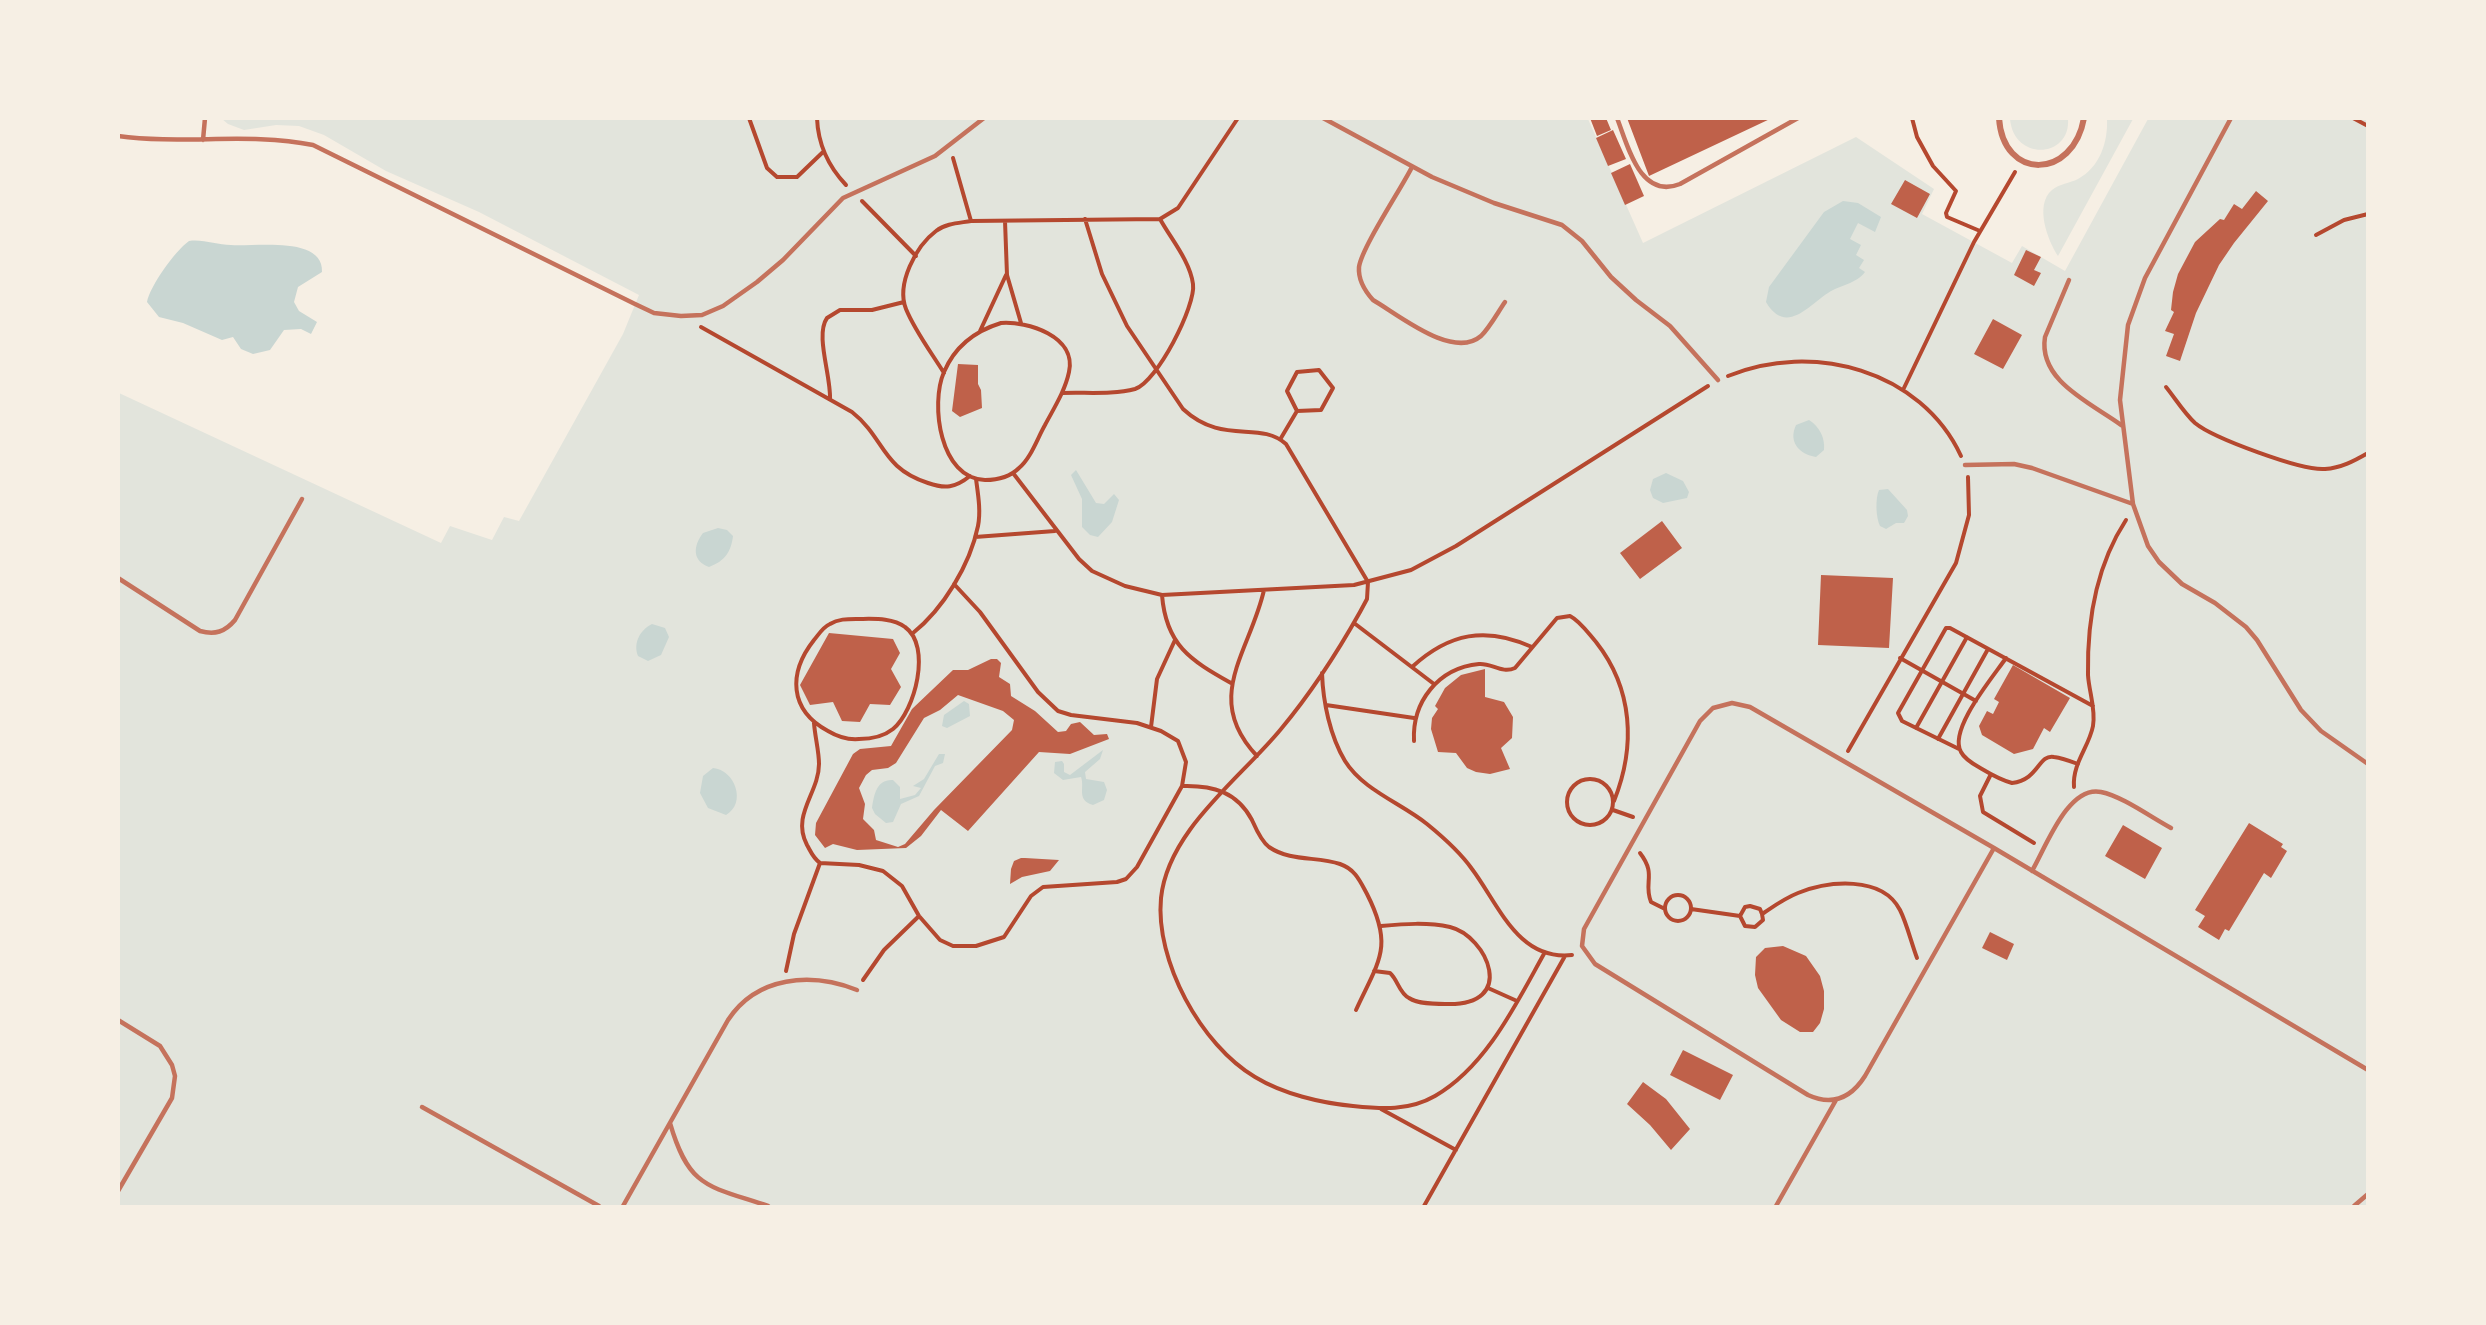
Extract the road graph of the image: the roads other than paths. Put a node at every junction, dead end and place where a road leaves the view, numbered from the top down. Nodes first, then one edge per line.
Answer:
1 (205, 118) edge
2 (984, 118) edge
3 (1323, 118) edge
4 (1617, 118) edge
5 (1798, 118) edge
6 (1999, 118) edge
7 (2084, 118) edge
8 (2231, 118) edge
9 (118, 136) edge
10 (203, 140) junction
11 (1412, 167) junction
12 (2069, 280) dead end
13 (1505, 302) dead end
14 (1718, 380) road end
15 (2122, 425) junction
16 (1965, 465) road end
17 (302, 499) dead end
18 (2133, 507) junction
19 (118, 578) edge
20 (2367, 764) edge
21 (2171, 828) dead end
22 (1994, 848) junction
23 (2032, 871) junction
24 (857, 990) road end
25 (118, 1020) edge
26 (2367, 1070) edge
27 (1836, 1100) junction
28 (422, 1107) dead end
29 (670, 1123) junction
30 (118, 1191) edge
31 (2367, 1194) edge
32 (599, 1206) edge
33 (623, 1206) edge
34 (768, 1206) edge
35 (1776, 1206) edge
36 (2354, 1206) edge

1 - 10 lane
2 - 10 lane
3 - 11 lane
4 - 5 lane
6 - 7 street
8 - 15 lane
9 - 10 lane
11 - 13 lane
11 - 14 lane
12 - 15 lane
15 - 18 lane
16 - 18 lane
17 - 19 lane
18 - 20 lane
21 - 23 lane
22 - 23 lane
22 - 27 lane
22 - 27 lane
23 - 26 lane
24 - 29 lane
25 - 30 lane
27 - 35 lane
28 - 32 lane
29 - 33 lane
29 - 34 lane
31 - 36 lane

